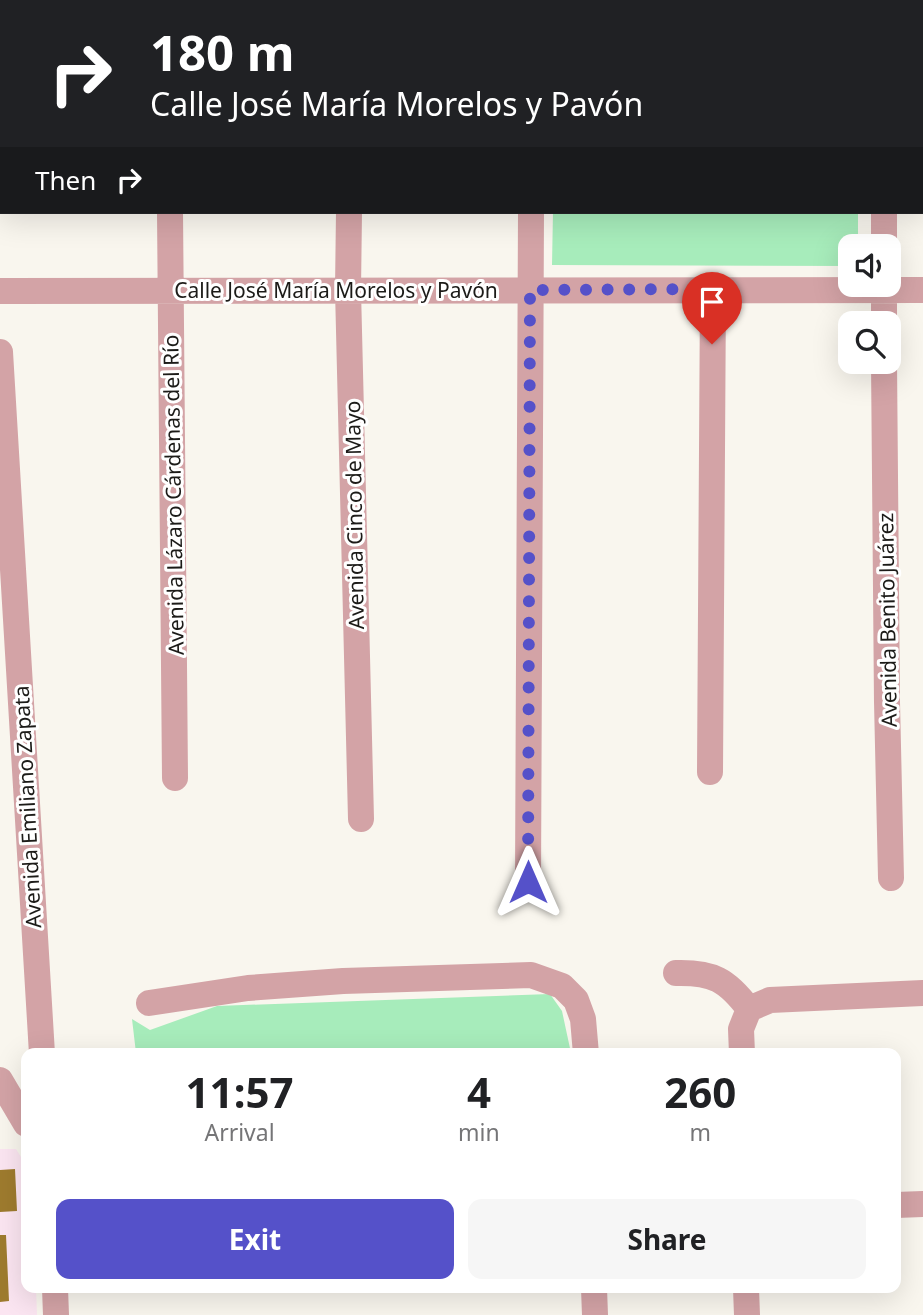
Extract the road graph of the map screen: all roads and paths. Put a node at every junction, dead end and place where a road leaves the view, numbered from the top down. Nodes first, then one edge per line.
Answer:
1 (170, 214) edge
2 (349, 214) edge
3 (531, 214) edge
4 (884, 214) edge
5 (884, 234) edge
6 (838, 288) edge
7 (713, 289) junction
8 (901, 289) edge
9 (171, 290) junction
10 (348, 290) junction
11 (530, 290) junction
12 (923, 290) edge
13 (0, 291) edge
14 (0, 352) edge
15 (884, 374) edge
16 (710, 772) dead end
17 (175, 778) dead end
18 (361, 819) dead end
19 (891, 878) dead end
20 (528, 882) dead end
21 (676, 973) dead end
22 (923, 993) edge
23 (149, 1003) dead end
24 (749, 1009) junction
25 (42, 1048) edge
26 (585, 1048) edge
27 (742, 1048) edge
28 (0, 1080) edge
29 (21, 1116) edge
30 (923, 1204) edge
31 (901, 1205) edge
32 (55, 1293) edge
33 (594, 1293) edge
34 (746, 1293) edge
35 (56, 1315) edge
36 (595, 1315) edge
37 (747, 1315) edge

1 - 9 street, Avenida Lázaro Cárdenas del Río
2 - 10 street, Avenida Cinco de Mayo
3 - 11 street
4 - 5 street
6 - 7 street, Calle José María Morelos y Pavón
7 - 11 street, Calle José María Morelos y Pavón
7 - 16 street
8 - 12 street, Calle José María Morelos y Pavón
9 - 10 street, Calle José María Morelos y Pavón
9 - 13 street, Calle José María Morelos y Pavón
9 - 17 street, Avenida Lázaro Cárdenas del Río
10 - 11 street, Calle José María Morelos y Pavón
10 - 18 street, Avenida Cinco de Mayo
11 - 20 street
14 - 25 street, Avenida Emiliano Zapata
15 - 19 street, Avenida Benito Juárez
21 - 24 street
22 - 24 street
23 - 26 street
24 - 27 street
28 - 29 street
30 - 31 street
32 - 35 street
33 - 36 street
34 - 37 street

